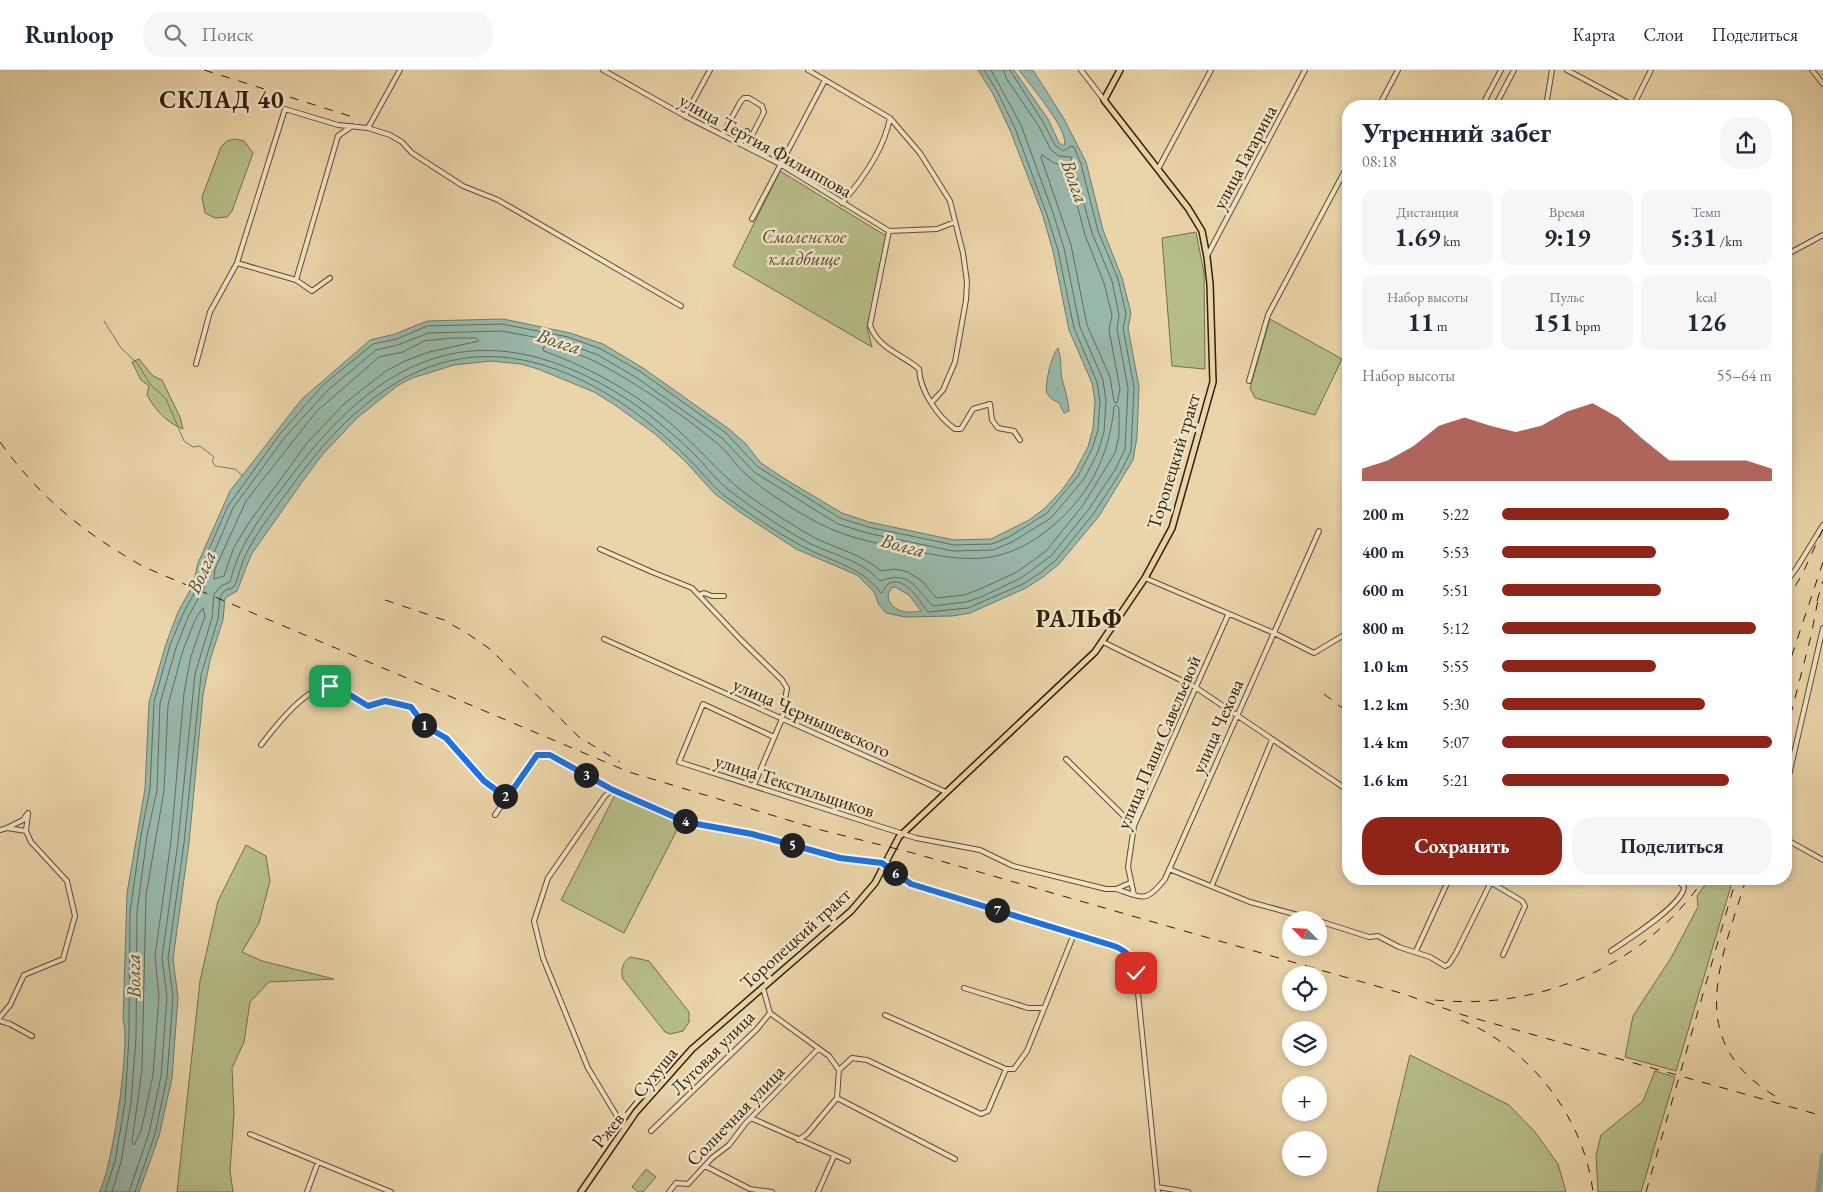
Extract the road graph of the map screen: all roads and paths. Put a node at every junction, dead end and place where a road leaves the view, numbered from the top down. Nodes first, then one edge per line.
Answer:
1 (400, 70) edge
2 (603, 70) edge
3 (710, 70) edge
4 (808, 70) edge
5 (1081, 70) edge
6 (1120, 70) edge
7 (1211, 70) edge
8 (1306, 70) edge
9 (1398, 70) edge
10 (1501, 70) edge
11 (1514, 70) edge
12 (1552, 70) edge
13 (1567, 70) edge
14 (1651, 70) edge
15 (1812, 70) edge
16 (825, 80) junction
17 (1823, 84) edge
18 (1104, 100) junction
19 (1382, 100) edge
20 (1485, 100) edge
21 (1498, 100) edge
22 (1547, 100) edge
23 (1622, 100) edge
24 (1636, 100) edge
25 (685, 116) junction
26 (890, 118) junction
27 (352, 126) junction
28 (368, 128) junction
29 (747, 131) dead end
30 (722, 135) junction
31 (740, 144) junction
32 (746, 147) junction
33 (780, 164) junction
34 (1158, 169) junction
35 (1342, 176) edge
36 (842, 203) junction
37 (752, 219) dead end
38 (955, 222) junction
39 (889, 231) junction
40 (1823, 235) edge
41 (1792, 252) edge
42 (1206, 257) junction
43 (237, 263) junction
44 (330, 278) dead end
45 (296, 280) junction
46 (681, 306) dead end
47 (196, 364) dead end
48 (1249, 381) dead end
49 (932, 402) junction
50 (1020, 440) dead end
51 (1823, 525) edge
52 (1319, 531) dead end
53 (600, 548) dead end
54 (1792, 574) edge
55 (1145, 578) junction
56 (699, 596) junction
57 (724, 596) dead end
58 (1228, 615) junction
59 (1823, 628) edge
60 (1274, 633) junction
61 (1342, 636) edge
62 (604, 639) dead end
63 (1103, 642) junction
64 (1195, 687) junction
65 (1235, 716) junction
66 (782, 719) junction
67 (774, 737) junction
68 (1272, 740) junction
69 (262, 745) dead end
70 (1066, 759) dead end
71 (1792, 762) edge
72 (754, 785) junction
73 (1342, 786) edge
74 (613, 790) junction
75 (946, 792) junction
76 (507, 798) junction
77 (495, 815) dead end
78 (1134, 826) junction
79 (7, 828) junction
80 (0, 830) edge
81 (26, 831) junction
82 (902, 834) junction
83 (1792, 843) edge
84 (1823, 860) edge
85 (885, 865) junction
86 (1169, 869) junction
87 (1130, 883) junction
88 (1212, 885) junction
89 (1446, 885) edge
90 (1490, 885) edge
91 (1496, 885) edge
92 (1682, 885) edge
93 (1116, 889) junction
94 (1134, 895) junction
95 (1284, 911) edge
96 (1328, 923) edge
97 (1074, 934) junction
98 (1416, 951) junction
99 (1611, 951) dead end
100 (1503, 955) dead end
101 (763, 988) junction
102 (964, 988) dead end
103 (740, 1007) joint
104 (1044, 1008) junction
105 (770, 1013) junction
106 (885, 1015) dead end
107 (0, 1017) edge
108 (0, 1021) edge
109 (32, 1036) dead end
110 (818, 1049) junction
111 (1006, 1069) junction
112 (839, 1070) junction
113 (837, 1098) junction
114 (751, 1118) junction
115 (624, 1128) junction
116 (651, 1131) dead end
117 (250, 1134) dead end
118 (798, 1140) junction
119 (834, 1156) junction
120 (955, 1159) dead end
121 (318, 1162) junction
122 (848, 1162) dead end
123 (705, 1166) junction
124 (1158, 1186) junction
125 (307, 1192) edge
126 (391, 1192) edge
127 (581, 1192) edge
128 (669, 1192) edge
129 (772, 1192) edge
130 (818, 1192) edge
131 (1158, 1192) edge
132 (1188, 1192) edge

1 - 28 street
2 - 25 street, улица Тертия Филиппова
3 - 25 street
4 - 16 street
5 - 18 street
6 - 18 main road
7 - 34 street
8 - 42 street, улица Гагарина
9 - 19 street
10 - 20 street
11 - 21 street
12 - 22 street
13 - 23 street
14 - 24 street
15 - 17 street
16 - 26 street
16 - 33 street
18 - 34 main road, Торопецкий тракт
25 - 30 street, улица Тертия Филиппова
26 - 36 street
26 - 38 street
27 - 28 street
27 - 43 street
27 - 45 street
28 - 46 street
29 - 31 street
30 - 31 street, улица Тертия Филиппова
30 - 32 street
31 - 32 street, улица Тертия Филиппова
32 - 33 street, улица Тертия Филиппова
33 - 36 street, улица Тертия Филиппова
33 - 37 street
34 - 42 main road, Торопецкий тракт
35 - 48 street
36 - 39 street, улица Тертия Филиппова
38 - 39 street
38 - 49 street
39 - 49 street
40 - 41 street
42 - 55 main road, Торопецкий тракт
43 - 45 street
43 - 47 street
44 - 45 street
49 - 50 street
51 - 54 street
52 - 60 street, улица Чехова
53 - 56 street
55 - 58 street
55 - 63 main road, Торопецкий тракт
56 - 57 street
56 - 66 street
58 - 60 street
58 - 64 street, улица Паши Савельевой
59 - 71 street
60 - 61 street
60 - 65 street, улица Чехова
62 - 66 street, улица Чернышевского
63 - 64 street
63 - 75 main road, Торопецкий тракт
64 - 65 street
64 - 78 street, улица Паши Савельевой
65 - 68 street
65 - 86 street, улица Чехова
66 - 67 street
66 - 75 street, улица Чернышевского
67 - 72 street
67 - 72 street, улица Текстильщиков
68 - 73 street
68 - 88 street
69 - 76 street
70 - 78 street
72 - 82 street, улица Текстильщиков
74 - 76 street
74 - 85 street
74 - 115 street
75 - 82 main road, Торопецкий тракт
76 - 77 street
78 - 87 street, улица Паши Савельевой
79 - 80 street
79 - 81 street
79 - 81 street
81 - 107 street
82 - 85 main road, Торопецкий тракт
82 - 93 street
83 - 84 street
85 - 97 street
85 - 101 main road, Торопецкий тракт
86 - 88 street
86 - 94 street, улица Чехова
87 - 93 street
87 - 94 street, улица Паши Савельевой
88 - 95 street
89 - 98 street
90 - 98 street
91 - 100 street
92 - 99 street
93 - 94 street
96 - 98 street
97 - 104 street
97 - 124 street
101 - 103 main road, Торопецкий тракт
101 - 105 street
102 - 104 street
103 - 115 main road, Ржев — Сухуша
104 - 111 street
105 - 110 street
105 - 116 street, Луговая улица
106 - 111 street
108 - 109 street
110 - 112 street
110 - 114 street, Солнечная улица
111 - 112 street
112 - 113 street
113 - 118 street
113 - 120 street
114 - 118 street
114 - 123 street, Солнечная улица
115 - 127 main road, Ржев — Сухуша
117 - 121 street
118 - 119 street
119 - 122 street
119 - 130 street
121 - 125 street
121 - 126 street
123 - 128 street, Солнечная улица
123 - 129 street
124 - 131 street
124 - 132 street

